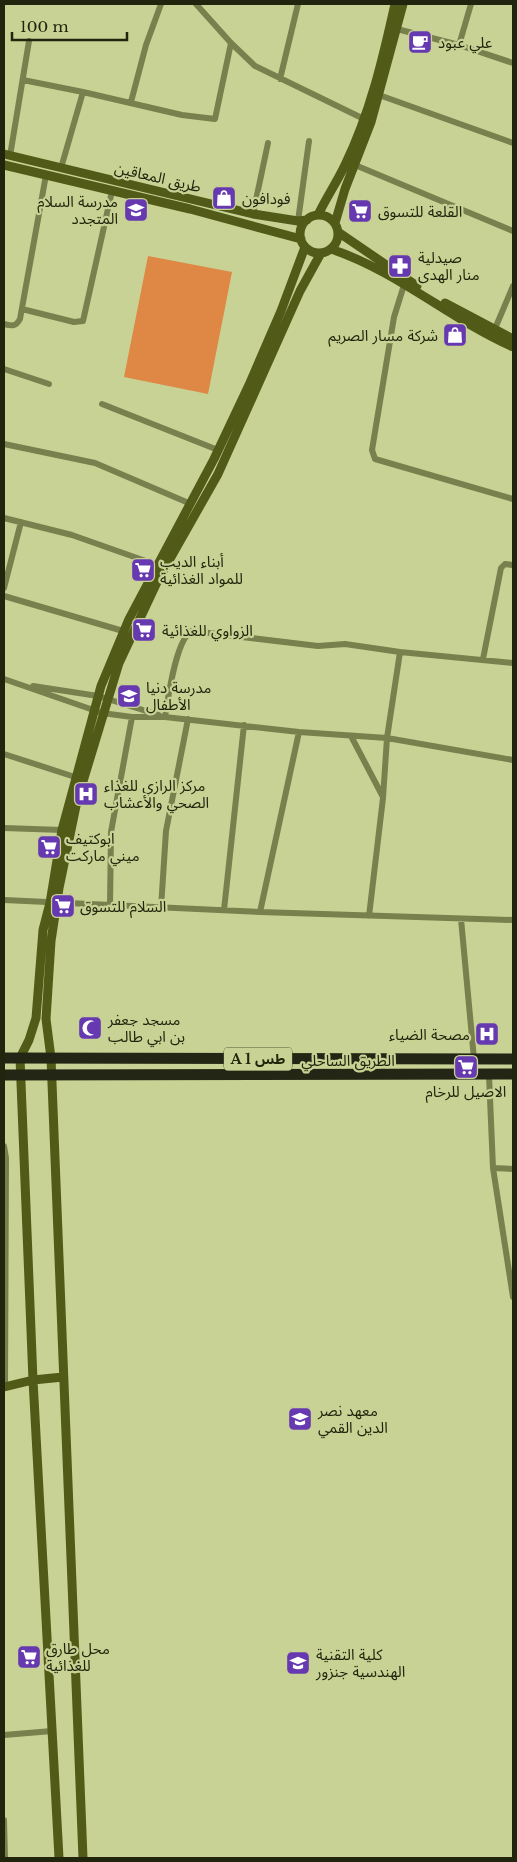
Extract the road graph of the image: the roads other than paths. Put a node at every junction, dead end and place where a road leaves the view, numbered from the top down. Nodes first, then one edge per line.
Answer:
1 (161, 4) edge
2 (196, 4) edge
3 (298, 4) edge
4 (395, 4) edge
5 (403, 4) edge
6 (471, 4) edge
7 (398, 29) junction
8 (29, 41) dead end
9 (231, 43) junction
10 (459, 45) junction
11 (513, 63) edge
12 (280, 79) junction
13 (23, 80) junction
14 (82, 92) junction
15 (379, 95) junction
16 (131, 102) junction
17 (364, 119) junction
18 (309, 140) dead end
19 (268, 143) dead end
20 (513, 143) edge
21 (7, 155) edge
22 (4, 165) edge
23 (355, 165) junction
24 (61, 168) junction
25 (46, 176) junction
26 (112, 191) junction
27 (253, 214) junction
28 (318, 215) junction
29 (302, 220) junction
30 (335, 223) junction
31 (513, 231) edge
32 (338, 232) junction
33 (303, 243) junction
34 (330, 249) junction
35 (321, 253) junction
36 (404, 285) junction
37 (513, 286) edge
38 (22, 308) junction
39 (4, 324) edge
40 (494, 331) junction
41 (513, 339) edge
42 (513, 347) edge
43 (4, 369) edge
44 (49, 384) dead end
45 (102, 404) dead end
46 (4, 444) edge
47 (218, 450) junction
48 (513, 499) edge
49 (191, 504) junction
50 (4, 518) edge
51 (21, 522) junction
52 (156, 565) junction
53 (513, 565) edge
54 (4, 588) edge
55 (4, 596) edge
56 (123, 631) junction
57 (400, 652) junction
58 (483, 659) junction
59 (513, 664) edge
60 (4, 679) edge
61 (27, 685) junction
62 (102, 698) junction
63 (98, 711) junction
64 (132, 717) junction
65 (164, 717) junction
66 (188, 719) junction
67 (244, 725) junction
68 (299, 732) junction
69 (351, 736) junction
70 (386, 738) junction
71 (4, 754) edge
72 (513, 760) edge
73 (75, 777) junction
74 (383, 798) junction
75 (4, 828) edge
76 (62, 830) junction
77 (4, 900) edge
78 (54, 903) junction
79 (110, 906) junction
80 (161, 908) junction
81 (224, 910) junction
82 (260, 912) junction
83 (369, 916) junction
84 (461, 919) junction
85 (513, 920) edge
86 (4, 1058) edge
87 (20, 1058) junction
88 (51, 1058) junction
89 (474, 1058) junction
90 (513, 1059) edge
91 (489, 1074) junction
92 (513, 1074) edge
93 (4, 1076) edge
94 (19, 1076) junction
95 (52, 1076) junction
96 (4, 1146) edge
97 (493, 1168) junction
98 (513, 1169) edge
99 (5, 1180) edge
100 (5, 1238) edge
101 (512, 1281) edge
102 (4, 1291) edge
103 (513, 1297) edge
104 (5, 1352) edge
105 (63, 1376) junction
106 (33, 1380) junction
107 (4, 1387) edge
108 (52, 1731) junction
109 (4, 1735) edge
110 (4, 1820) edge
111 (5, 1858) edge
112 (59, 1858) edge
113 (83, 1858) edge

1 - 16 street
2 - 9 street
3 - 12 street
4 - 17 street
5 - 7 street
6 - 10 street
7 - 10 street
7 - 15 street
8 - 13 street
9 - 12 street
9 - 16 street
10 - 11 street
12 - 17 street
13 - 14 street
13 - 21 street
14 - 16 street
14 - 24 street
15 - 20 street
15 - 23 street
17 - 28 street
18 - 29 street
19 - 27 street
21 - 24 street, طريق المعاقين
22 - 25 street, طريق المعاقين
23 - 30 street
23 - 31 street
24 - 27 street, طريق المعاقين
25 - 26 street, طريق المعاقين
25 - 38 street
26 - 33 street, طريق المعاقين
26 - 38 street
27 - 29 street, طريق المعاقين
28 - 29 street
28 - 30 street
29 - 33 street
30 - 32 street
32 - 34 street
32 - 40 street
33 - 35 street
33 - 47 street
34 - 35 street
34 - 36 street
35 - 62 street
36 - 42 street
36 - 48 street
37 - 40 street
38 - 39 street
40 - 41 street
43 - 44 street
45 - 47 street
46 - 49 street
47 - 49 street
49 - 52 street
50 - 51 street
51 - 52 street
51 - 54 street
52 - 56 street
53 - 58 street
55 - 56 street
56 - 62 street
57 - 58 street
57 - 65 street
57 - 70 street
58 - 59 street
60 - 61 street
61 - 62 street
61 - 63 street
62 - 63 street
62 - 65 street
63 - 64 street
63 - 73 street
63 - 78 street
64 - 65 street
64 - 79 street
65 - 66 street
66 - 67 street
66 - 80 street
67 - 68 street
67 - 81 street
68 - 69 street
68 - 82 street
69 - 70 street
69 - 74 street
70 - 72 street
70 - 74 street
71 - 73 street
73 - 76 street
74 - 83 street
75 - 76 street
76 - 78 street
77 - 78 street
78 - 79 street
78 - 87 street
78 - 88 street
79 - 80 street
80 - 81 street
81 - 82 street
82 - 83 street
83 - 84 street
84 - 85 street
84 - 89 street
86 - 87 highway, الطريق الساحلي / A 1 طس
87 - 88 highway, الطريق الساحلي / A 1 طس
87 - 94 street
88 - 89 highway, الطريق الساحلي / A 1 طس
88 - 95 street
89 - 90 highway, الطريق الساحلي / A 1 طس
91 - 92 highway, الطريق الساحلي / A 1 طس
91 - 95 highway, الطريق الساحلي / A 1 طس
91 - 97 street
93 - 94 highway, الطريق الساحلي / A 1 طس
94 - 95 highway, الطريق الساحلي / A 1 طس
94 - 106 street
95 - 105 street
96 - 99 street
97 - 98 street
97 - 101 street
99 - 100 street
100 - 102 street
101 - 103 street
102 - 104 street
104 - 107 street
105 - 106 street
105 - 113 street
106 - 107 street
106 - 108 street
108 - 109 street
108 - 112 street
110 - 111 street

